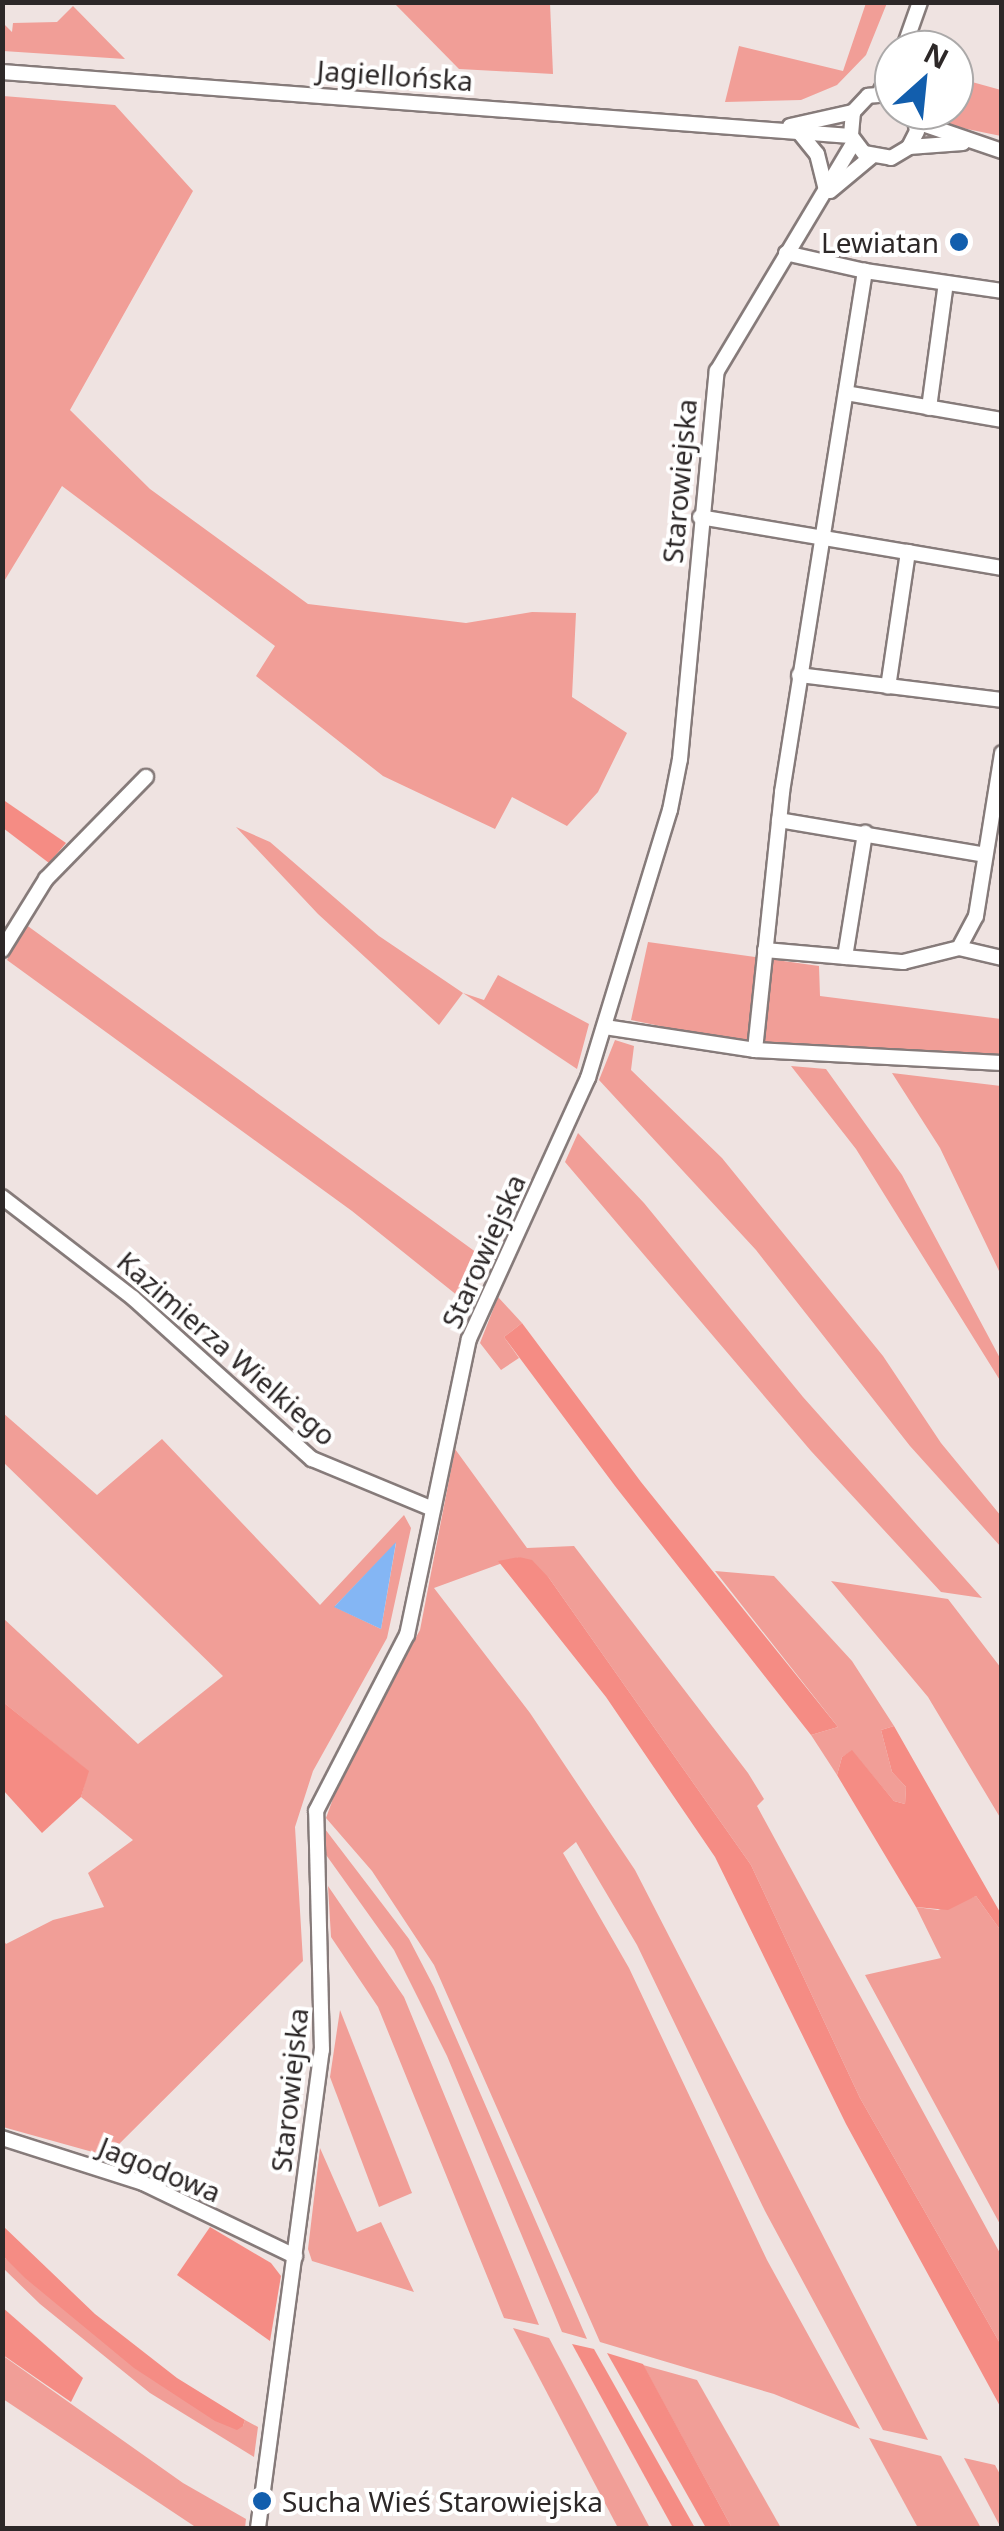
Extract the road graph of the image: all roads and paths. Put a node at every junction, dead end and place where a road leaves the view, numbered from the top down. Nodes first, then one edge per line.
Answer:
1 (920, 2) edge
2 (910, 30) edge
3 (2, 72) edge
4 (874, 100) edge
5 (853, 112) junction
6 (792, 129) junction
7 (912, 130) edge
8 (945, 130) edge
9 (852, 139) junction
10 (972, 143) junction
11 (909, 147) junction
12 (1002, 151) edge
13 (870, 156) junction
14 (822, 196) junction
15 (786, 253) junction
16 (865, 272) junction
17 (946, 283) junction
18 (1002, 291) edge
19 (846, 393) junction
20 (929, 408) junction
21 (1002, 420) edge
22 (700, 517) junction
23 (820, 537) junction
24 (908, 552) junction
25 (1002, 568) edge
26 (800, 675) junction
27 (888, 688) junction
28 (1002, 700) edge
29 (1002, 753) edge
30 (146, 777) dead end
31 (779, 820) junction
32 (865, 832) junction
33 (985, 854) junction
34 (959, 948) junction
35 (2, 950) edge
36 (764, 950) junction
37 (845, 956) junction
38 (1002, 958) edge
39 (605, 1026) junction
40 (755, 1050) junction
41 (1002, 1062) edge
42 (2, 1197) edge
43 (433, 1509) junction
44 (2, 2138) edge
45 (295, 2256) junction
46 (258, 2528) edge

1 - 2 street
3 - 6 street, Jagiellońska
4 - 5 street
5 - 6 street, Jagiellońska
5 - 9 street
6 - 9 street, Jagiellońska
6 - 14 street
7 - 11 street
8 - 10 street
9 - 13 street
9 - 14 street, Starowiejska
10 - 11 street
10 - 12 street
11 - 13 street
13 - 14 street
14 - 15 street, Starowiejska
15 - 16 street
15 - 22 street, Starowiejska
16 - 17 street
16 - 19 street
17 - 18 street
17 - 20 street
19 - 20 street
19 - 23 street
20 - 21 street
22 - 23 street
22 - 39 street, Starowiejska
23 - 24 street
23 - 26 street
24 - 25 street
24 - 27 street
26 - 27 street
26 - 31 street
27 - 28 street
29 - 33 street
30 - 35 street
31 - 32 street
31 - 36 street
32 - 33 street
32 - 37 street
33 - 34 street
34 - 37 street
34 - 38 street
36 - 37 street
36 - 40 street
39 - 40 street
39 - 43 street, Starowiejska
40 - 41 street
42 - 43 street, Kazimierza Wielkiego
43 - 45 street, Starowiejska
44 - 45 street, Jagodowa
45 - 46 street, Starowiejska

